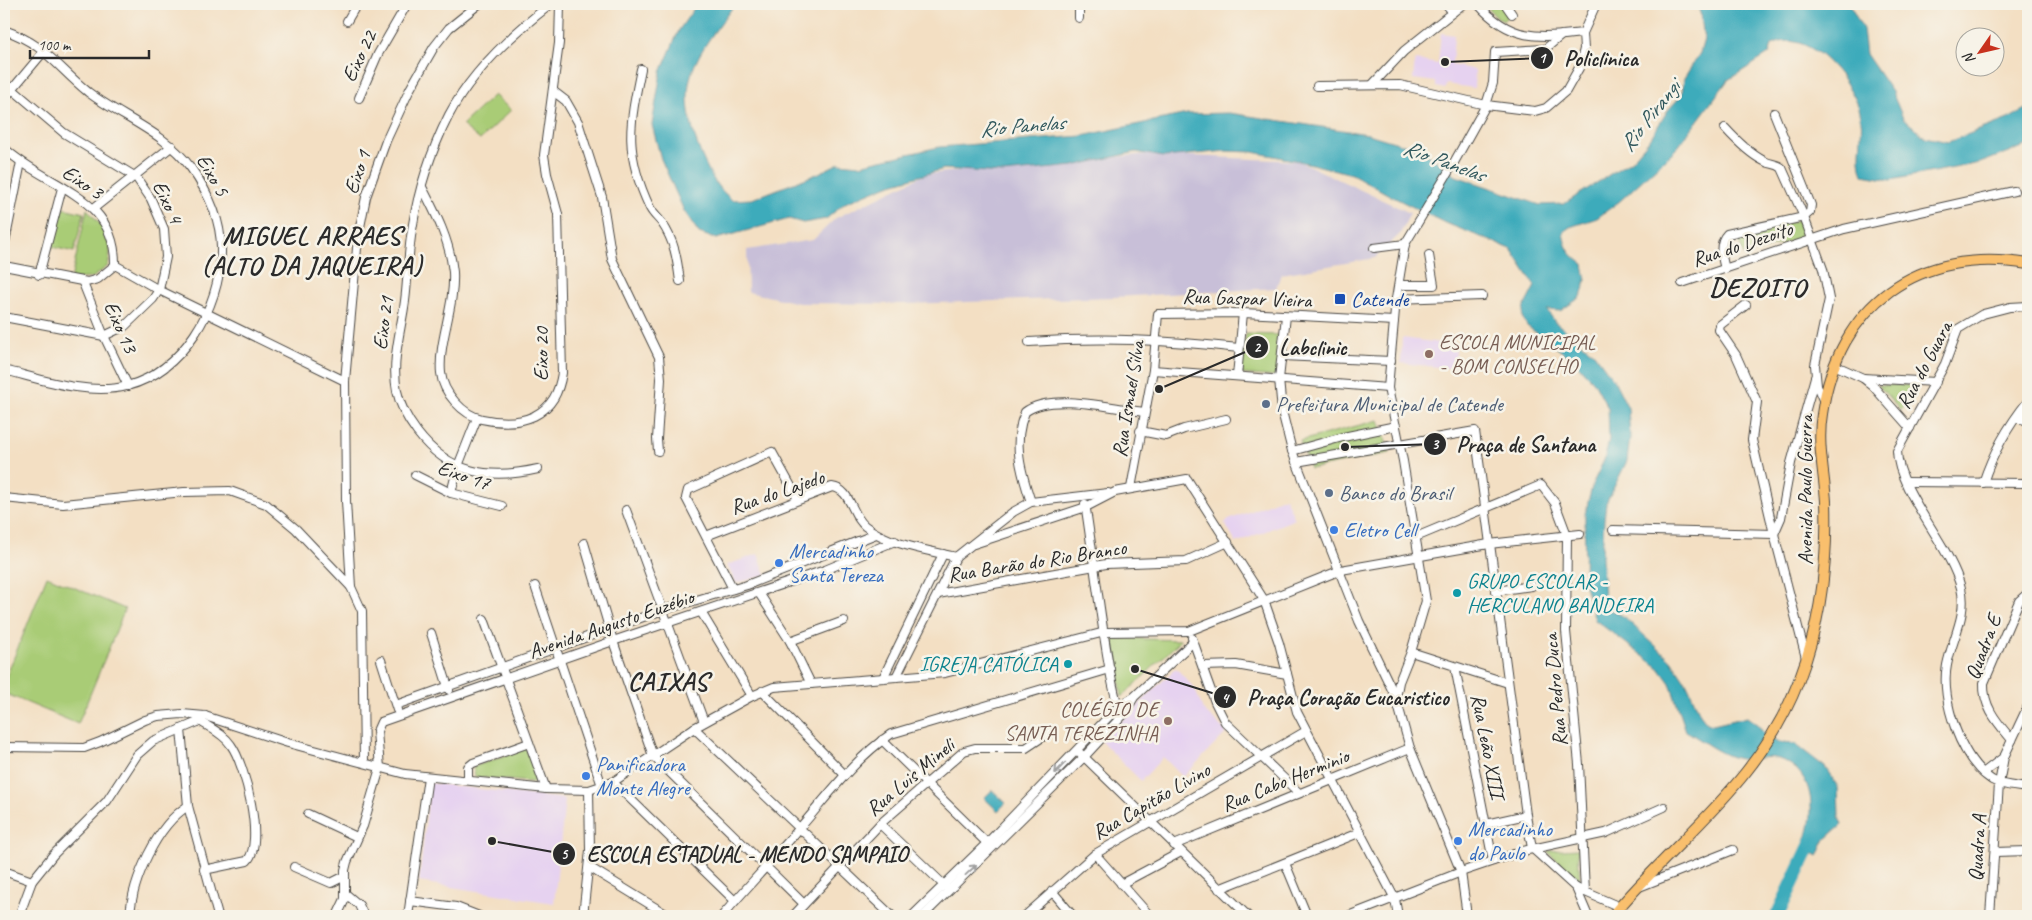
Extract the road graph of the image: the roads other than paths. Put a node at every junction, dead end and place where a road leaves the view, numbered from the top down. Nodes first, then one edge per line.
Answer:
1 (357, 4) edge
2 (407, 4) edge
3 (478, 4) edge
4 (551, 4) edge
5 (560, 4) edge
6 (1079, 4) edge
7 (1446, 4) edge
8 (1463, 4) edge
9 (1478, 4) edge
10 (1506, 4) edge
11 (1596, 4) edge
12 (1453, 12) junction
13 (1512, 14) dead end
14 (1079, 18) dead end
15 (347, 21) dead end
16 (4, 30) edge
17 (1583, 33) junction
18 (1562, 35) junction
19 (45, 50) junction
20 (641, 70) dead end
21 (4, 82) edge
22 (1373, 84) junction
23 (1317, 86) dead end
24 (12, 89) junction
25 (553, 91) junction
26 (358, 98) dead end
27 (4, 99) edge
28 (1486, 105) junction
29 (1774, 113) dead end
30 (1724, 128) dead end
31 (172, 146) junction
32 (4, 148) edge
33 (21, 162) junction
34 (136, 177) junction
35 (422, 187) junction
36 (62, 188) junction
37 (2014, 191) dead end
38 (94, 208) junction
39 (1804, 217) junction
40 (1812, 239) junction
41 (1405, 244) junction
42 (4, 247) edge
43 (1374, 248) dead end
44 (1429, 255) dead end
45 (2028, 264) edge
46 (115, 265) junction
47 (4, 266) edge
48 (1726, 269) junction
49 (38, 275) junction
50 (680, 281) dead end
51 (1682, 282) dead end
52 (83, 283) junction
53 (1399, 285) junction
54 (159, 290) junction
55 (1482, 296) dead end
56 (1396, 299) junction
57 (1746, 305) dead end
58 (2028, 306) edge
59 (206, 313) junction
60 (1243, 313) junction
61 (1158, 314) joint
62 (1286, 316) junction
63 (4, 317) edge
64 (1394, 321) junction
65 (104, 336) junction
66 (1156, 340) junction
67 (1029, 342) dead end
68 (1239, 348) junction
69 (1282, 356) junction
70 (1390, 362) junction
71 (1834, 365) junction
72 (4, 370) edge
73 (1153, 370) junction
74 (1816, 375) junction
75 (1237, 376) junction
76 (1863, 378) junction
77 (1280, 379) junction
78 (345, 381) junction
79 (1936, 382) junction
80 (128, 386) junction
81 (1388, 388) junction
82 (2028, 401) edge
83 (1824, 402) junction
84 (1144, 412) junction
85 (2028, 412) edge
86 (477, 418) junction
87 (2018, 418) junction
88 (1226, 419) dead end
89 (2028, 421) edge
90 (1396, 426) junction
91 (1910, 428) junction
92 (1140, 431) junction
93 (1398, 442) junction
94 (1291, 447) junction
95 (658, 451) dead end
96 (1296, 462) junction
97 (458, 466) junction
98 (538, 469) dead end
99 (416, 475) dead end
100 (1906, 482) junction
101 (1983, 483) junction
102 (2028, 483) edge
103 (1131, 488) junction
104 (1115, 492) junction
105 (451, 493) junction
106 (1083, 496) junction
107 (4, 498) edge
108 (798, 499) junction
109 (1031, 502) junction
110 (502, 506) dead end
111 (1086, 507) junction
112 (1484, 509) junction
113 (626, 510) dead end
114 (1613, 530) dead end
115 (876, 534) junction
116 (1580, 534) dead end
117 (1774, 534) junction
118 (1568, 535) junction
119 (706, 536) junction
120 (1416, 537) junction
121 (895, 541) junction
122 (584, 542) dead end
123 (1228, 542) junction
124 (974, 544) junction
125 (1489, 544) junction
126 (943, 554) junction
127 (1420, 555) junction
128 (956, 557) junction
129 (1094, 566) junction
130 (1341, 570) junction
131 (535, 586) dead end
132 (1532, 586) dead end
133 (351, 587) junction
134 (733, 589) junction
135 (1495, 591) junction
136 (759, 593) junction
137 (2028, 593) edge
138 (938, 594) junction
139 (1264, 600) junction
140 (664, 610) junction
141 (700, 612) junction
142 (484, 619) dead end
143 (844, 621) dead end
144 (668, 623) junction
145 (610, 629) junction
146 (1190, 631) junction
147 (1105, 632) junction
148 (431, 633) dead end
149 (613, 640) junction
150 (790, 641) junction
151 (1193, 642) junction
152 (556, 649) junction
153 (1411, 652) junction
154 (1806, 658) junction
155 (381, 660) dead end
156 (559, 661) junction
157 (1203, 666) junction
158 (1455, 667) junction
159 (501, 669) junction
160 (1110, 669) junction
161 (1287, 674) junction
162 (896, 677) junction
163 (883, 678) junction
164 (505, 679) junction
165 (1508, 683) junction
166 (810, 684) junction
167 (448, 686) junction
168 (762, 691) junction
169 (752, 696) junction
170 (451, 697) junction
171 (1134, 698) junction
172 (1396, 698) junction
173 (396, 706) junction
174 (2028, 706) edge
175 (1118, 708) junction
176 (1124, 714) junction
177 (399, 715) junction
178 (202, 718) junction
179 (704, 722) junction
180 (694, 728) junction
181 (181, 729) junction
182 (1306, 731) junction
183 (1050, 732) dead end
184 (882, 740) junction
185 (2012, 740) junction
186 (529, 743) junction
187 (4, 747) edge
188 (1410, 748) junction
189 (1077, 750) junction
190 (653, 756) junction
191 (1084, 757) junction
192 (2004, 757) junction
193 (1261, 758) junction
194 (364, 762) junction
195 (380, 768) junction
196 (1983, 773) junction
197 (845, 775) junction
198 (428, 777) junction
199 (1333, 779) junction
200 (468, 780) junction
201 (613, 782) junction
202 (928, 784) junction
203 (2000, 784) junction
204 (602, 786) junction
205 (2028, 788) edge
206 (546, 789) junction
207 (589, 790) junction
208 (1299, 793) junction
209 (188, 806) junction
210 (1664, 807) dead end
211 (308, 814) dead end
212 (1526, 815) junction
213 (1151, 821) junction
214 (880, 824) junction
215 (1486, 824) junction
216 (801, 827) junction
217 (1361, 832) junction
218 (357, 837) junction
219 (1583, 839) junction
220 (1174, 845) junction
221 (990, 846) junction
222 (1532, 848) junction
223 (1733, 850) dead end
224 (2028, 851) edge
225 (1181, 852) junction
226 (1995, 852) junction
227 (1095, 854) junction
228 (1493, 861) junction
229 (1285, 863) junction
230 (840, 866) junction
231 (294, 867) dead end
232 (589, 867) junction
233 (766, 868) junction
234 (204, 870) junction
235 (4, 871) edge
236 (1461, 872) junction
237 (345, 876) junction
238 (32, 880) junction
239 (1122, 884) junction
240 (1639, 887) junction
241 (946, 888) junction
242 (1576, 888) junction
243 (1219, 889) junction
244 (1052, 891) junction
245 (1585, 892) junction
246 (346, 894) junction
247 (1395, 899) junction
248 (410, 901) junction
249 (735, 902) junction
250 (804, 904) junction
251 (1620, 907) junction
252 (130, 914) edge
253 (1989, 915) edge
254 (19, 916) edge
255 (150, 916) edge
256 (218, 916) edge
257 (337, 916) edge
258 (364, 916) edge
259 (408, 916) edge
260 (479, 916) edge
261 (583, 916) edge
262 (669, 916) edge
263 (722, 916) edge
264 (793, 916) edge
265 (892, 916) edge
266 (912, 916) edge
267 (923, 916) edge
268 (1025, 916) edge
269 (1073, 916) edge
270 (1150, 916) edge
271 (1248, 916) edge
272 (1307, 916) edge
273 (1348, 916) edge
274 (1398, 916) edge
275 (1468, 916) edge
276 (1588, 916) edge
277 (1612, 916) edge

1 - 15 street
2 - 26 street, Eixo 22
3 - 78 street, Eixo 1
4 - 35 street, Eixo 21
5 - 25 street, Eixo 20
6 - 14 street
7 - 12 street
8 - 12 street
9 - 18 street
10 - 13 street
11 - 17 street
12 - 22 street
16 - 19 street, Eixo 5
17 - 18 street
17 - 28 street
18 - 28 street
19 - 24 street
19 - 31 street, Eixo 5
20 - 50 street
21 - 24 street, Eixo 4
22 - 23 street
22 - 28 street
24 - 27 street
24 - 34 street, Eixo 4
25 - 86 street, Eixo 20
25 - 95 street
28 - 41 street
29 - 39 street
30 - 39 street
31 - 34 street
31 - 59 street, Eixo 5
32 - 33 street, Eixo 3
33 - 36 street, Eixo 3
33 - 42 street
34 - 38 street
34 - 54 street, Eixo 4
35 - 86 street, Eixo 20
35 - 97 street, Eixo 21
36 - 38 street, Eixo 3
36 - 49 street
37 - 40 street, Rua do Dezoito
38 - 46 street, Eixo 3
39 - 40 street
39 - 48 street
40 - 48 street, Rua do Dezoito
40 - 74 street
41 - 43 street
41 - 53 street
44 - 53 street
45 - 71 main road, Avenida Paulo Guerra
46 - 52 street
46 - 54 street
47 - 49 street
48 - 51 street, Rua do Dezoito
49 - 52 street
52 - 65 street, Eixo 13
53 - 56 street
54 - 59 street
54 - 65 street, Eixo 4
55 - 56 street
56 - 64 street
57 - 117 street
58 - 79 street, Rua do Guara
59 - 78 street
59 - 80 street, Eixo 5
60 - 61 street, Rua Gaspar Vieira
60 - 62 street, Rua Gaspar Vieira
60 - 68 street
61 - 66 street, Rua Ismael Silva
62 - 64 street, Rua Gaspar Vieira
62 - 69 street
63 - 65 street
64 - 70 street
65 - 80 street, Eixo 13
66 - 67 street
66 - 68 street
66 - 73 street, Rua Ismael Silva
68 - 75 street
69 - 70 street
69 - 77 street
70 - 81 street
71 - 76 street
71 - 83 main road, Avenida Paulo Guerra
72 - 80 street, Eixo 5
73 - 75 street
73 - 84 street, Rua Ismael Silva
74 - 83 street
74 - 117 street
75 - 77 street
76 - 79 street
76 - 91 street
77 - 81 street
77 - 94 street
78 - 133 street, Eixo 1
79 - 91 street, Rua do Guara
81 - 90 street
82 - 87 street
83 - 154 main road, Avenida Paulo Guerra
84 - 92 street, Rua Ismael Silva
84 - 109 street
85 - 87 street
86 - 97 street
87 - 89 street
87 - 101 street
88 - 92 street
90 - 93 street
90 - 94 street
91 - 100 street, Rua do Guara
92 - 103 street, Rua Ismael Silva
93 - 96 street
93 - 112 street
93 - 120 street
94 - 96 street
96 - 130 street
97 - 98 street, Eixo 21
97 - 105 street
99 - 105 street, Eixo 17
100 - 101 street
100 - 196 street, Rua do Guara
101 - 102 street
103 - 104 street
103 - 123 street
104 - 106 street
104 - 111 street
105 - 110 street, Eixo 17
106 - 109 street
106 - 111 street
107 - 133 street
108 - 115 street, Rua do Lajedo
108 - 119 street, Rua do Lajedo
108 - 119 street
109 - 124 street
111 - 124 street
111 - 129 street
112 - 118 street, Rua Pedro Duca
112 - 120 street
112 - 125 street
113 - 140 street
114 - 117 street
115 - 121 street, Rua do Lajedo
115 - 134 street, Avenida Augusto Euzébio
116 - 118 street
117 - 154 street
118 - 125 street
118 - 219 street, Rua Pedro Duca
119 - 134 street
120 - 127 street
121 - 126 street, Rua do Lajedo
121 - 136 street, Avenida Augusto Euzébio
122 - 145 street
123 - 129 street, Rua Barão do Rio Branco
123 - 139 street
124 - 128 street
125 - 127 street
125 - 135 street
126 - 128 street, Rua do Lajedo
126 - 163 street
127 - 130 street
127 - 153 street
128 - 138 street, Rua Barão do Rio Branco
129 - 138 street, Rua Barão do Rio Branco
129 - 147 street
130 - 139 street
130 - 172 street
131 - 152 street
132 - 135 street
133 - 194 street
134 - 140 street, Avenida Augusto Euzébio
135 - 165 street
136 - 141 street, Avenida Augusto Euzébio
136 - 150 street
137 - 185 street, Quadra E
138 - 162 street, Rua Barão do Rio Branco
139 - 146 street
139 - 161 street
140 - 144 street
140 - 145 street, Avenida Augusto Euzébio
141 - 144 street, Avenida Augusto Euzébio
141 - 169 street
142 - 159 street
143 - 150 street
144 - 149 street, Avenida Augusto Euzébio
144 - 179 street
145 - 149 street
145 - 152 street, Avenida Augusto Euzébio
146 - 147 street
146 - 151 street
147 - 160 street
147 - 162 street
148 - 167 street
149 - 156 street, Avenida Augusto Euzébio
149 - 190 street
150 - 166 street
151 - 157 street
151 - 171 street
152 - 156 street
152 - 159 street, Avenida Augusto Euzébio
153 - 158 street
153 - 172 street
154 - 240 main road, Avenida Paulo Guerra
155 - 173 street
156 - 164 street, Avenida Augusto Euzébio
156 - 204 street
157 - 161 street
157 - 193 street
158 - 165 street
158 - 215 street, Rua Leão XIII
159 - 164 street
159 - 167 street, Avenida Augusto Euzébio
160 - 175 street
160 - 184 street
161 - 182 street
162 - 163 street
163 - 166 street
164 - 170 street, Avenida Augusto Euzébio
164 - 186 street
165 - 212 street
166 - 168 street
167 - 170 street
167 - 173 street, Avenida Augusto Euzébio
168 - 169 street
168 - 197 street
169 - 179 street
170 - 177 street, Avenida Augusto Euzébio
171 - 175 street
171 - 176 street
172 - 188 street
173 - 177 street
174 - 185 street
175 - 176 street
175 - 189 street
176 - 191 street
177 - 195 street, Avenida Augusto Euzébio
178 - 181 street
178 - 187 street
178 - 194 street
178 - 234 street
179 - 180 street
180 - 190 street
180 - 216 street
181 - 209 street
181 - 238 street
182 - 193 street, Rua Capitão Livino
182 - 199 street
183 - 202 street, Rua Luis Mineli
184 - 197 street
184 - 202 street
185 - 192 street
186 - 200 street
186 - 206 street
188 - 199 street, Rua Cabo Herminio
188 - 236 street
189 - 191 street
189 -> 221 street
190 - 201 street
190 - 233 street
191 - 213 street
191 - 221 street
192 - 196 street
192 - 203 street, Quadra A
193 - 208 street
193 - 213 street, Rua Capitão Livino
194 - 195 street
195 - 198 street
195 - 218 street
196 - 203 street, Rua do Guara
197 - 216 street
198 - 200 street
198 - 248 street
199 - 208 street, Rua Cabo Herminio
199 - 217 street
200 - 206 street
201 - 204 street
201 - 249 street
202 - 214 street, Rua Luis Mineli
202 - 221 street
203 - 205 street
203 - 226 street, Quadra A
204 - 207 street
206 - 207 street
207 - 232 street
208 - 220 street, Rua Cabo Herminio
209 - 234 street
209 - 252 street
210 - 219 street
211 - 218 street
212 - 215 street
212 - 222 street
213 - 220 street
213 - 227 street, Rua Capitão Livino
214 - 230 street, Rua Luis Mineli
214 - 241 street
215 - 228 street, Rua Leão XIII
216 - 230 street
216 - 233 street
217 - 229 street
217 - 247 street
218 - 237 street
219 - 222 street
219 - 245 street, Rua Pedro Duca
220 - 225 street
221 - 241 street
222 - 228 street
222 - 242 street
223 - 240 street
224 - 226 street
225 - 239 street
225 - 243 street
226 - 253 street, Quadra A
227 - 239 street
227 - 244 street, Rua Capitão Livino
228 - 236 street
229 - 243 street
229 - 272 street
230 - 250 street, Rua Luis Mineli
230 - 265 street
231 - 237 street
232 - 261 street
232 - 262 street
233 - 249 street
233 - 250 street
234 - 256 street
235 - 238 street
236 - 247 street
236 - 275 street
237 - 246 street
238 - 254 street
239 - 270 street
240 - 251 main road
241 - 266 street
241 - 267 street
242 - 245 street
242 - 276 street
243 - 271 street
244 - 268 street, Rua Capitão Livino
244 - 269 street
245 - 251 street
246 - 257 street
246 - 258 street
247 - 273 street
247 - 274 street
248 - 259 street
248 - 260 street
249 - 263 street
250 - 264 street, Rua Luis Mineli
251 - 277 main road
252 - 255 street

